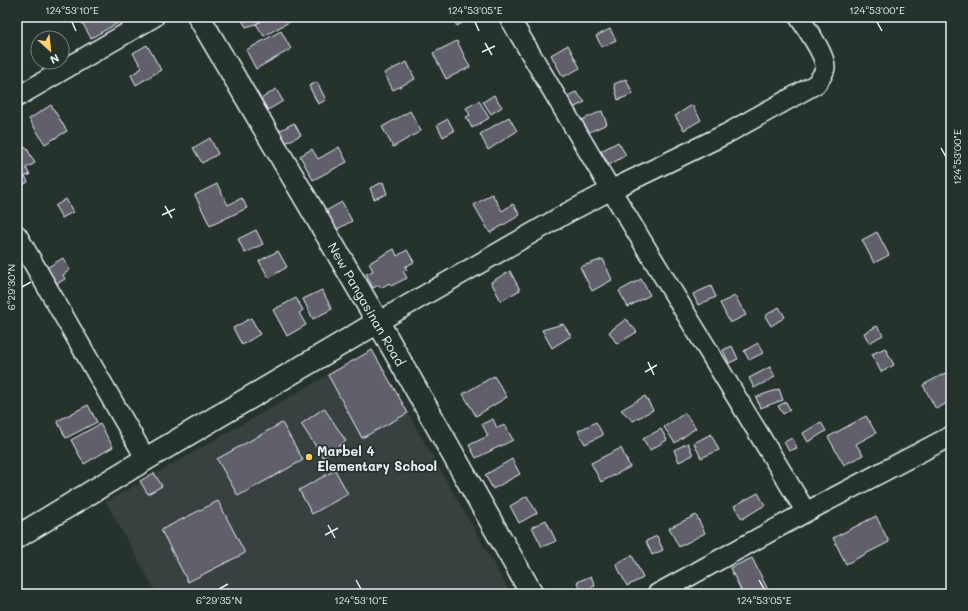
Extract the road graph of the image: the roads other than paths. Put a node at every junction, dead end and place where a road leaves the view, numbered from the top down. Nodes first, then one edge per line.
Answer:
1 (154, 17) edge
2 (199, 17) edge
3 (509, 17) edge
4 (799, 17) edge
5 (17, 97) edge
6 (611, 190) junction
7 (17, 235) edge
8 (378, 322) junction
9 (951, 436) edge
10 (146, 459) junction
11 (806, 512) junction
12 (17, 537) edge
13 (532, 594) edge
14 (657, 594) edge

1 - 5 street
2 - 8 main road, New Pangasinan Road
3 - 6 street
4 - 6 street
6 - 8 street
6 - 11 street
7 - 10 street
8 - 10 main road
8 - 13 main road, New Pangasinan Road
9 - 11 street
10 - 12 main road
11 - 14 street

